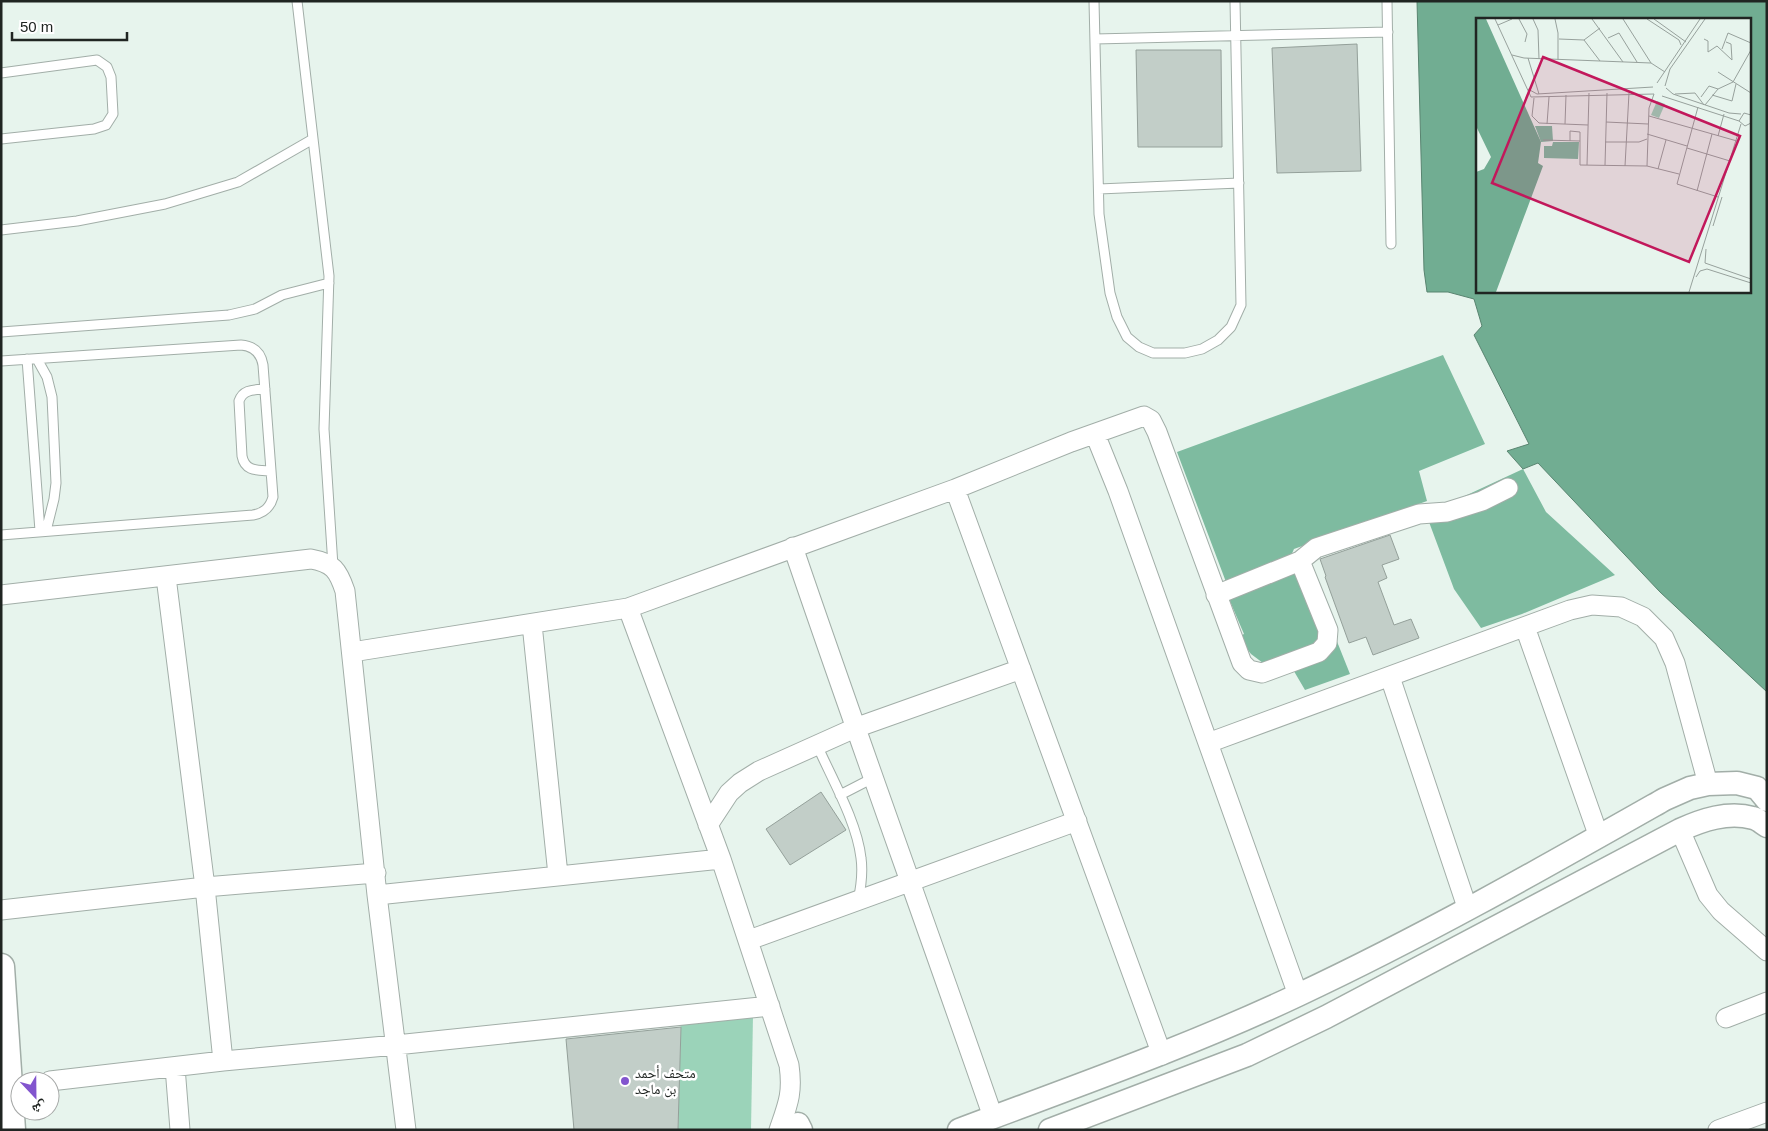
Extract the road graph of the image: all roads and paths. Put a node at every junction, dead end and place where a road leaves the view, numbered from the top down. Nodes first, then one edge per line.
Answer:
1 (297, 1) edge
2 (1094, 1) edge
3 (1235, 1) edge
4 (1387, 1) edge
5 (1388, 32) junction
6 (1236, 36) junction
7 (1095, 39) junction
8 (1, 73) edge
9 (1, 139) edge
10 (313, 139) junction
11 (1239, 183) junction
12 (1099, 188) junction
13 (1, 230) edge
14 (1391, 244) dead end
15 (329, 283) junction
16 (1, 332) edge
17 (27, 359) junction
18 (37, 359) junction
19 (1, 361) edge
20 (265, 389) junction
21 (1095, 434) junction
22 (271, 471) junction
23 (1508, 488) dead end
24 (955, 489) junction
25 (43, 531) junction
26 (1, 535) edge
27 (793, 547) junction
28 (1300, 562) junction
29 (333, 567) junction
30 (166, 577) junction
31 (1, 595) edge
32 (1216, 595) junction
33 (628, 608) junction
34 (532, 624) junction
35 (1524, 627) junction
36 (352, 652) junction
37 (1022, 669) junction
38 (1390, 677) junction
39 (855, 728) junction
40 (1208, 743) junction
41 (818, 745) junction
42 (873, 778) junction
43 (1708, 784) junction
44 (840, 795) junction
45 (1767, 800) edge
46 (1077, 822) junction
47 (708, 825) junction
48 (1767, 826) edge
49 (1680, 830) junction
50 (1599, 837) junction
51 (1576, 850) junction
52 (721, 859) junction
53 (376, 873) junction
54 (558, 875) junction
55 (1590, 877) junction
56 (911, 882) junction
57 (206, 887) junction
58 (378, 895) junction
59 (858, 901) junction
60 (1, 910) edge
61 (1468, 910) junction
62 (749, 940) junction
63 (1767, 951) edge
64 (1, 967) edge
65 (1298, 995) junction
66 (1767, 1002) edge
67 (770, 1006) junction
68 (1726, 1018) dead end
69 (396, 1045) junction
70 (1162, 1054) junction
71 (222, 1061) junction
72 (175, 1067) junction
73 (12, 1071) edge
74 (60, 1080) edge
75 (1767, 1112) edge
76 (993, 1117) junction
77 (794, 1128) edge
78 (180, 1130) edge
79 (406, 1130) edge
80 (959, 1130) edge
81 (1050, 1130) edge
82 (1718, 1130) edge

1 - 10 lane
2 - 7 lane
3 - 6 lane
4 - 5 lane
5 - 6 lane
5 - 14 lane
6 - 7 lane
6 - 11 lane
7 - 12 lane
8 - 9 lane
10 - 13 lane
10 - 15 lane
11 - 12 lane
11 - 12 lane
15 - 16 lane
15 - 29 lane
17 - 18 lane
17 - 19 lane
17 - 25 lane
18 - 20 lane
18 - 25 lane
20 - 22 lane
20 - 22 lane
21 - 24 street
21 - 32 street
21 - 40 street
22 - 25 lane
23 - 28 street
24 - 27 street
24 - 37 street
25 - 26 lane
27 - 33 street
27 - 39 street
28 - 32 street
28 - 32 street
29 - 30 street
29 - 36 street
30 - 31 street
30 - 57 street
33 - 34 street
33 - 47 street
34 - 36 street
34 - 54 street
35 - 38 street
35 - 43 street
35 - 50 street
36 - 53 street
37 - 39 street
37 - 46 street
38 - 40 street
38 - 61 street
39 - 41 street
39 - 42 street
40 - 65 street
41 - 44 lane
41 - 47 street
42 - 44 lane
42 - 56 street
43 - 45 street
43 - 50 street
44 - 59 lane
46 - 56 street
46 - 70 street
47 - 52 street
48 - 49 street
49 - 55 street
49 - 63 street
50 - 51 street
51 - 55 street
51 - 61 street
52 - 54 street
52 - 62 street
53 - 57 street
53 - 58 street
54 - 58 street
55 - 81 street
56 - 59 street
56 - 76 street
57 - 60 street
57 - 71 street
58 - 69 street
59 - 62 street
61 - 65 street
62 - 67 street
64 - 73 main road
65 - 70 street
66 - 68 street
67 - 69 street
67 - 77 street
69 - 71 street
69 - 79 street
70 - 76 street
71 - 72 street
72 - 74 street
72 - 78 street
75 - 82 street
76 - 80 street

